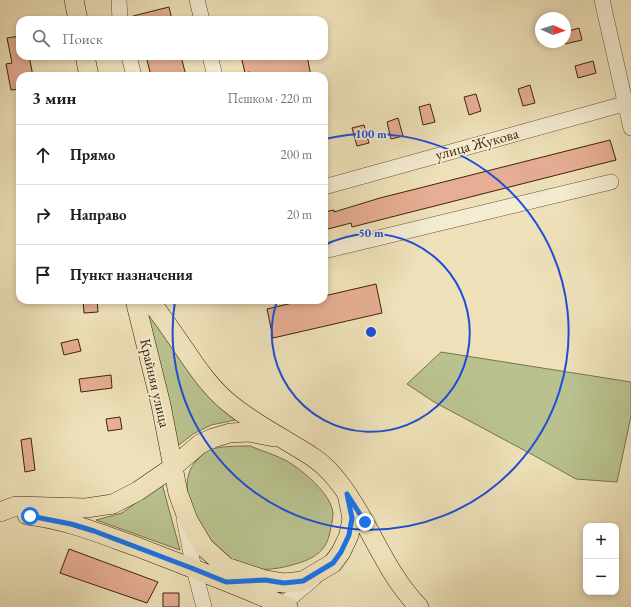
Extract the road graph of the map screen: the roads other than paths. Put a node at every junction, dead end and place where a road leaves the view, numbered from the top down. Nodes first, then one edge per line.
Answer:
1 (74, 0) edge
2 (119, 0) edge
3 (197, 0) edge
4 (602, 0) edge
5 (77, 16) edge
6 (120, 16) edge
7 (201, 16) edge
8 (86, 60) edge
9 (130, 60) edge
10 (211, 60) edge
11 (88, 72) edge
12 (133, 72) edge
13 (214, 72) edge
14 (628, 103) edge
15 (631, 128) edge
16 (611, 182) dead end
17 (328, 186) edge
18 (328, 249) edge
19 (136, 304) edge
20 (153, 304) edge
21 (161, 405) junction
22 (285, 440) junction
23 (173, 467) junction
24 (138, 491) junction
25 (178, 493) junction
26 (347, 494) junction
27 (0, 512) edge
28 (0, 515) edge
29 (333, 563) junction
30 (194, 569) junction
31 (265, 580) junction
32 (226, 582) junction
33 (283, 606) edge
34 (204, 607) edge
35 (419, 607) edge

1 - 5 main road
2 - 6 street
3 - 7 street
4 - 14 street
8 - 11 main road
9 - 12 street
10 - 13 street
14 - 15 street
14 - 17 street, улица Жукова
16 - 18 street
19 - 21 main road, Крайняя улица
20 - 22 main road
21 - 23 main road, Крайняя улица
21 - 24 main road
22 - 23 main road
22 - 26 main road
23 - 24 main road
23 - 25 main road, Крайняя улица
24 - 27 main road
25 - 30 street
25 - 31 main road, Крайняя улица
26 - 29 main road
26 - 35 main road
28 - 30 main road
29 - 31 main road
29 - 33 street
30 - 32 main road
30 - 34 street
31 - 32 main road
32 - 33 main road

